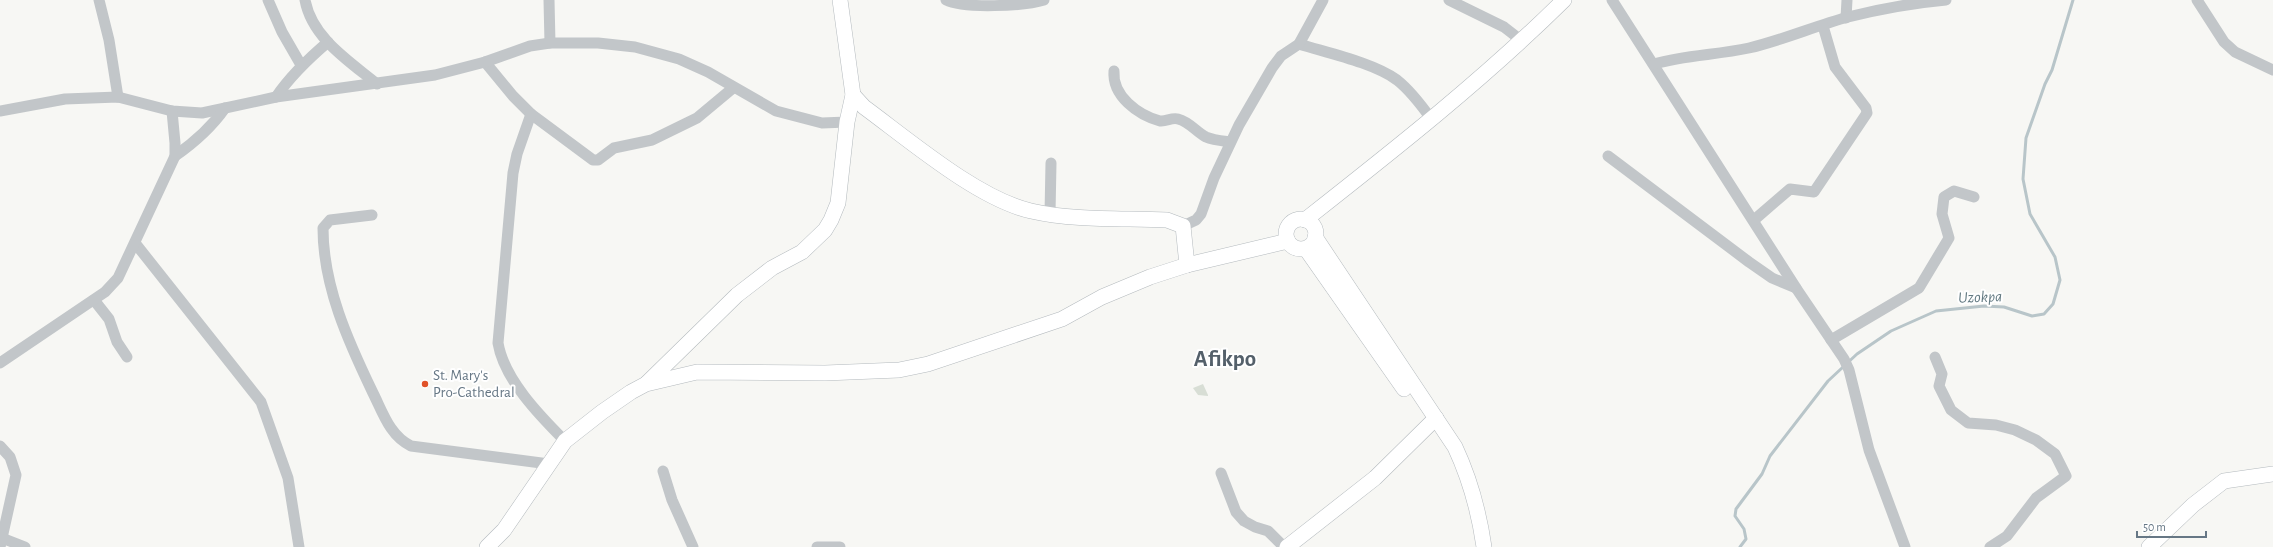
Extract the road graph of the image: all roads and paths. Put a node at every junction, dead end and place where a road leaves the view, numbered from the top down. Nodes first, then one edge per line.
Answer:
1 (99, 0) edge
2 (268, 0) edge
3 (305, 0) edge
4 (549, 0) edge
5 (840, 0) edge
6 (946, 0) edge
7 (1044, 0) edge
8 (1323, 0) edge
9 (1449, 0) edge
10 (1564, 0) edge
11 (1612, 0) edge
12 (1847, 0) edge
13 (1946, 0) edge
14 (2198, 0) edge
15 (1846, 18) junction
16 (1823, 26) junction
17 (1522, 41) junction
18 (328, 42) junction
19 (550, 43) junction
20 (1299, 44) junction
21 (485, 62) junction
22 (1654, 64) junction
23 (301, 65) junction
24 (2273, 70) edge
25 (1114, 71) dead end
26 (377, 84) junction
27 (733, 88) junction
28 (853, 95) junction
29 (118, 97) junction
30 (276, 97) junction
31 (225, 108) junction
32 (0, 111) edge
33 (172, 111) junction
34 (531, 114) junction
35 (876, 116) junction
36 (1432, 120) junction
37 (847, 122) junction
38 (1230, 142) junction
39 (174, 156) junction
40 (1608, 156) dead end
41 (1051, 163) dead end
42 (1974, 197) dead end
43 (1050, 214) junction
44 (372, 215) dead end
45 (1305, 220) junction
46 (1754, 220) junction
47 (1183, 226) junction
48 (1315, 237) junction
49 (1288, 241) junction
50 (135, 243) junction
51 (1306, 249) junction
52 (1187, 265) junction
53 (1796, 288) junction
54 (94, 300) junction
55 (1832, 340) junction
56 (676, 355) junction
57 (127, 357) dead end
58 (1935, 357) dead end
59 (0, 362) edge
60 (693, 373) junction
61 (646, 384) junction
62 (1432, 421) junction
63 (565, 441) junction
64 (0, 446) edge
65 (549, 464) junction
66 (663, 471) dead end
67 (1221, 473) dead end
68 (2273, 474) edge
69 (1, 543) edge
70 (25, 547) edge
71 (299, 547) edge
72 (487, 547) edge
73 (693, 547) edge
74 (817, 547) edge
75 (840, 547) edge
76 (1284, 547) edge
77 (1288, 547) edge
78 (1475, 547) edge
79 (1484, 547) edge
80 (1905, 547) edge
81 (1990, 547) edge
82 (2149, 547) edge

1 - 29 street
2 - 23 street
3 - 18 street
4 - 19 street
5 - 28 street
6 - 7 street
8 - 20 street
9 - 17 street
10 - 17 street
11 - 22 street
12 - 15 street
13 - 15 street
14 - 24 street
15 - 16 street
16 - 22 street
16 - 46 street
17 - 36 street
18 - 23 street
18 - 26 street
19 - 21 street
19 - 27 street
20 - 36 street
20 - 38 street
21 - 26 street
21 - 34 street
22 - 46 street
23 - 30 street
25 - 38 street
26 - 30 street
27 - 34 street
27 - 37 street
28 - 35 street
28 - 37 street
29 - 32 street
29 - 33 street
30 - 31 street
31 - 33 street
31 - 39 street
33 - 39 street
34 - 63 street
35 - 37 street
35 - 43 street
36 - 45 street
37 - 56 street
38 - 47 street
39 - 50 street
40 - 53 street
41 - 43 street
42 - 55 street
43 - 47 street
44 - 65 street
45 - 48 street
45 - 49 street
46 - 53 street
47 - 52 street
48 - 51 street
48 - 62 street
49 - 51 street
49 - 52 street
50 - 54 street
50 - 71 street
51 - 62 street
52 - 60 street
53 - 55 street
54 - 57 street
54 - 59 street
55 - 80 street
56 - 60 street
56 - 61 street
58 - 81 street
60 - 61 street
61 - 63 street
62 - 77 street
62 - 78 street
62 - 79 street
63 - 65 street
64 - 69 street
65 - 72 street
66 - 73 street
67 - 76 street
68 - 82 street
69 - 70 street
74 - 75 street

